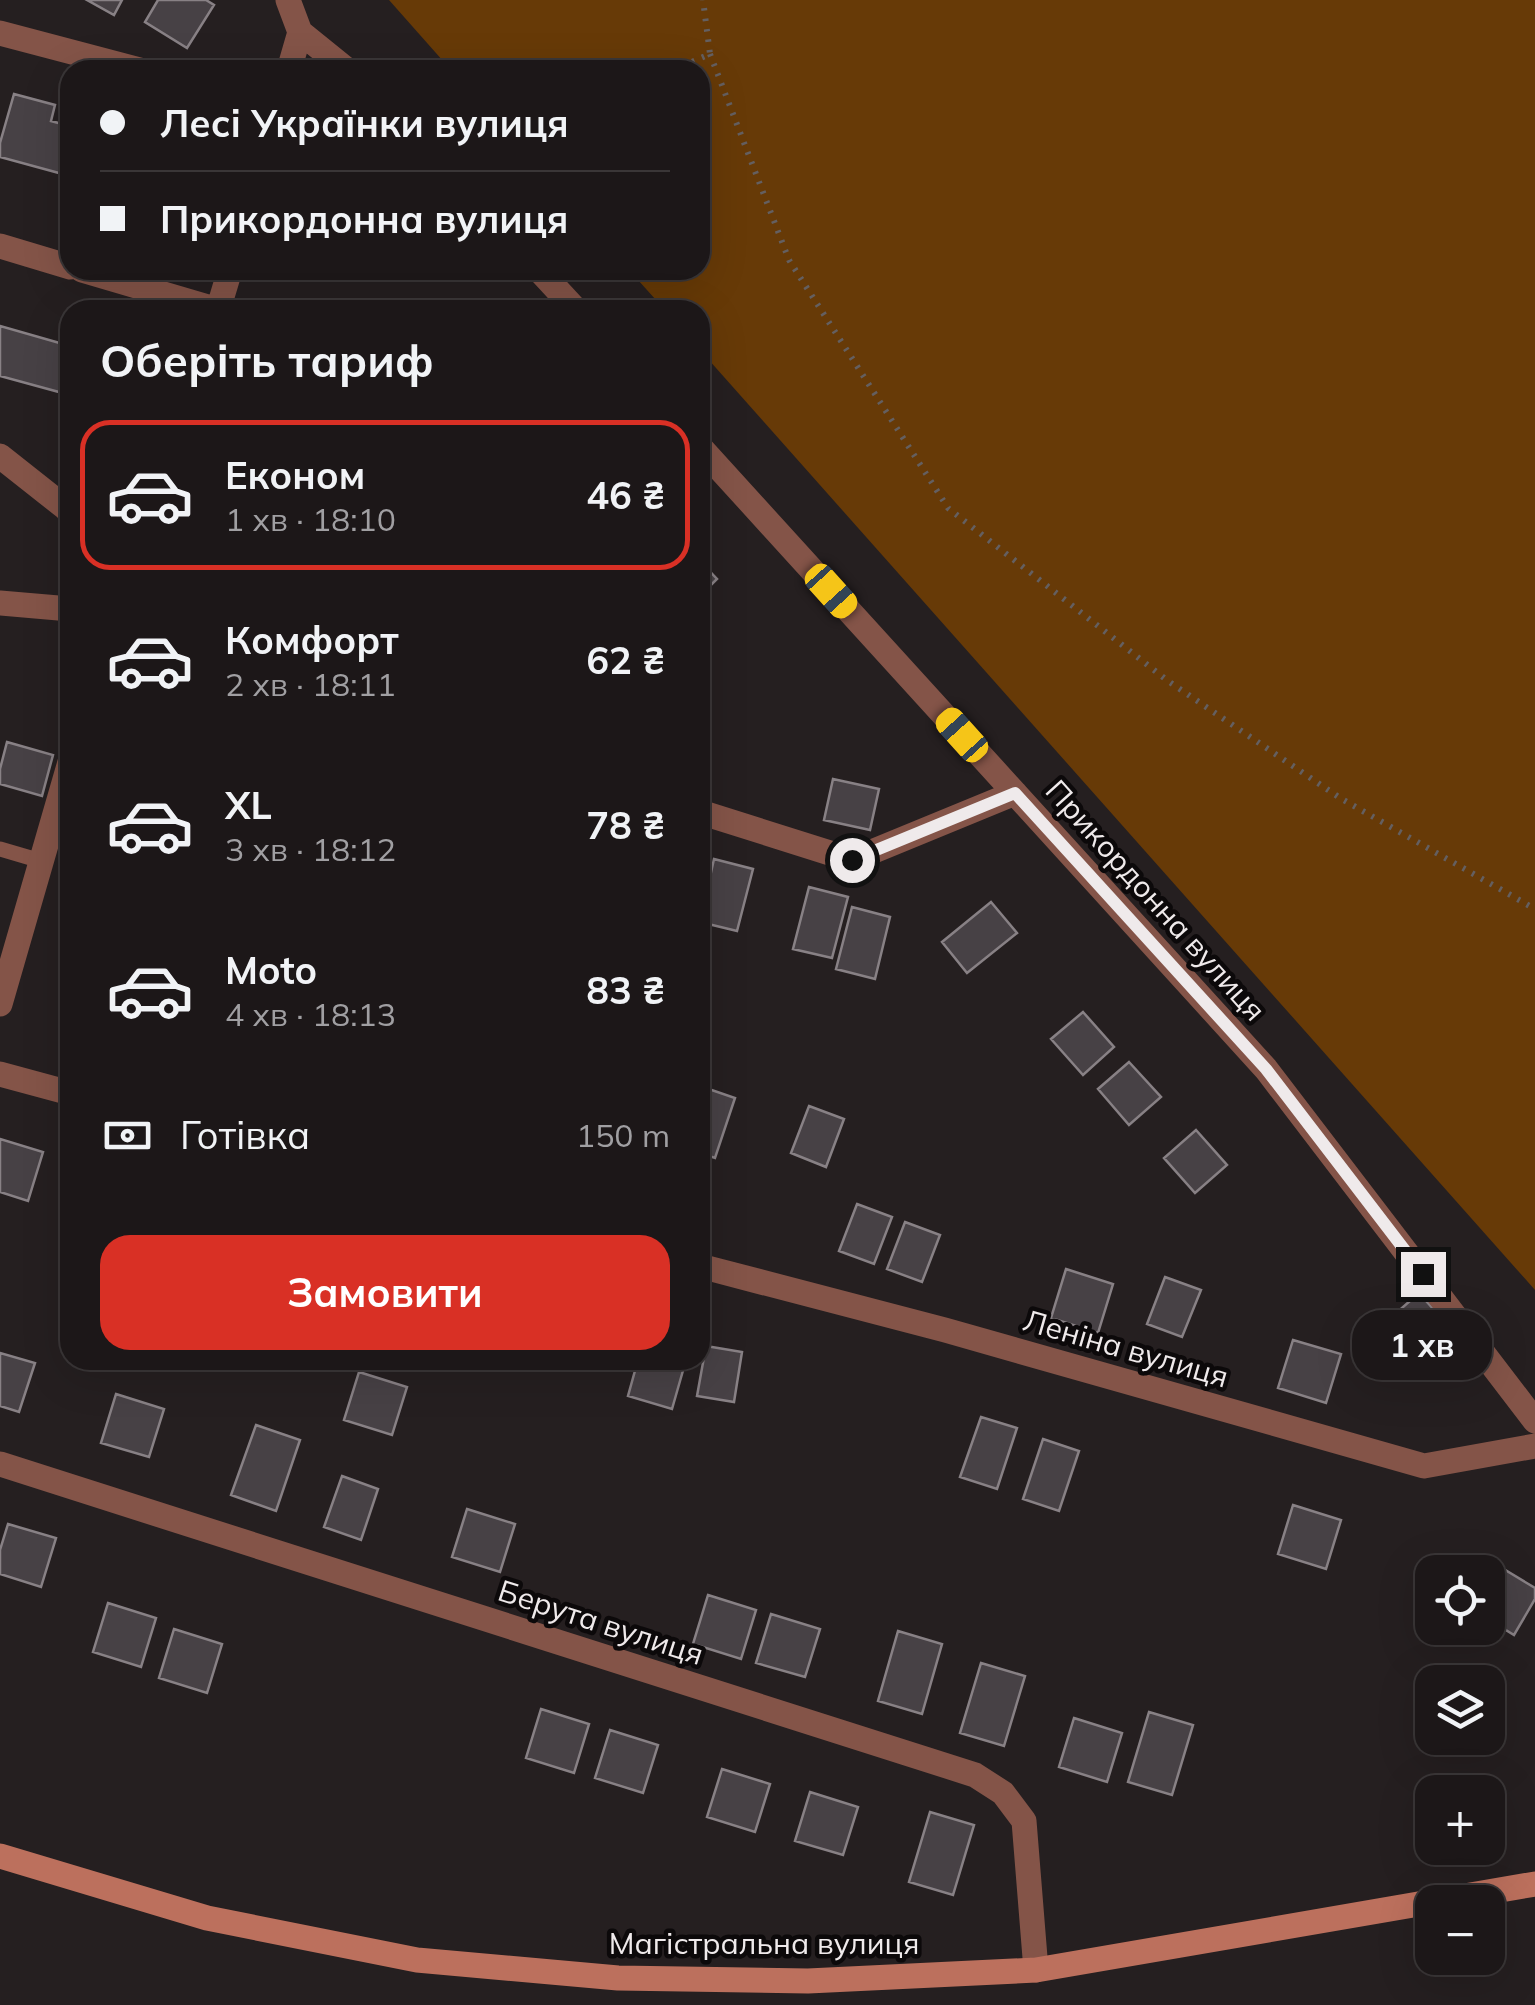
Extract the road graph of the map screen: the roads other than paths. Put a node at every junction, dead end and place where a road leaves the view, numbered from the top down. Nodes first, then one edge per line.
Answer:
1 (288, 0) edge
2 (3, 32) edge
3 (300, 32) junction
4 (104, 60) edge
5 (292, 60) edge
6 (335, 60) edge
7 (0, 246) edge
8 (60, 263) edge
9 (116, 280) edge
10 (548, 280) edge
11 (184, 300) edge
12 (567, 300) edge
13 (0, 456) edge
14 (710, 458) edge
15 (60, 503) edge
16 (0, 604) edge
17 (60, 609) edge
18 (1015, 793) junction
19 (60, 797) edge
20 (710, 815) edge
21 (0, 849) edge
22 (42, 861) junction
23 (0, 1004) edge
24 (0, 1074) edge
25 (60, 1090) edge
26 (710, 1269) edge
27 (1535, 1421) edge
28 (1535, 1446) edge
29 (0, 1464) edge
30 (0, 1856) edge
31 (1535, 1884) edge
32 (1036, 1970) junction

1 - 3 street
2 - 4 street
3 - 5 street
3 - 6 street
7 - 8 street
9 - 11 street
10 - 12 street
13 - 15 street
14 - 18 street, Прикордонна вулиця
16 - 17 street
18 - 20 street
18 - 27 street, Прикордонна вулиця
19 - 22 street
21 - 22 lane
22 - 23 street
24 - 25 street
26 - 28 street, Леніна вулиця
29 - 32 street, Берута вулиця
30 - 32 main road, Магістральна вулиця
31 - 32 main road, Магістральна вулиця

